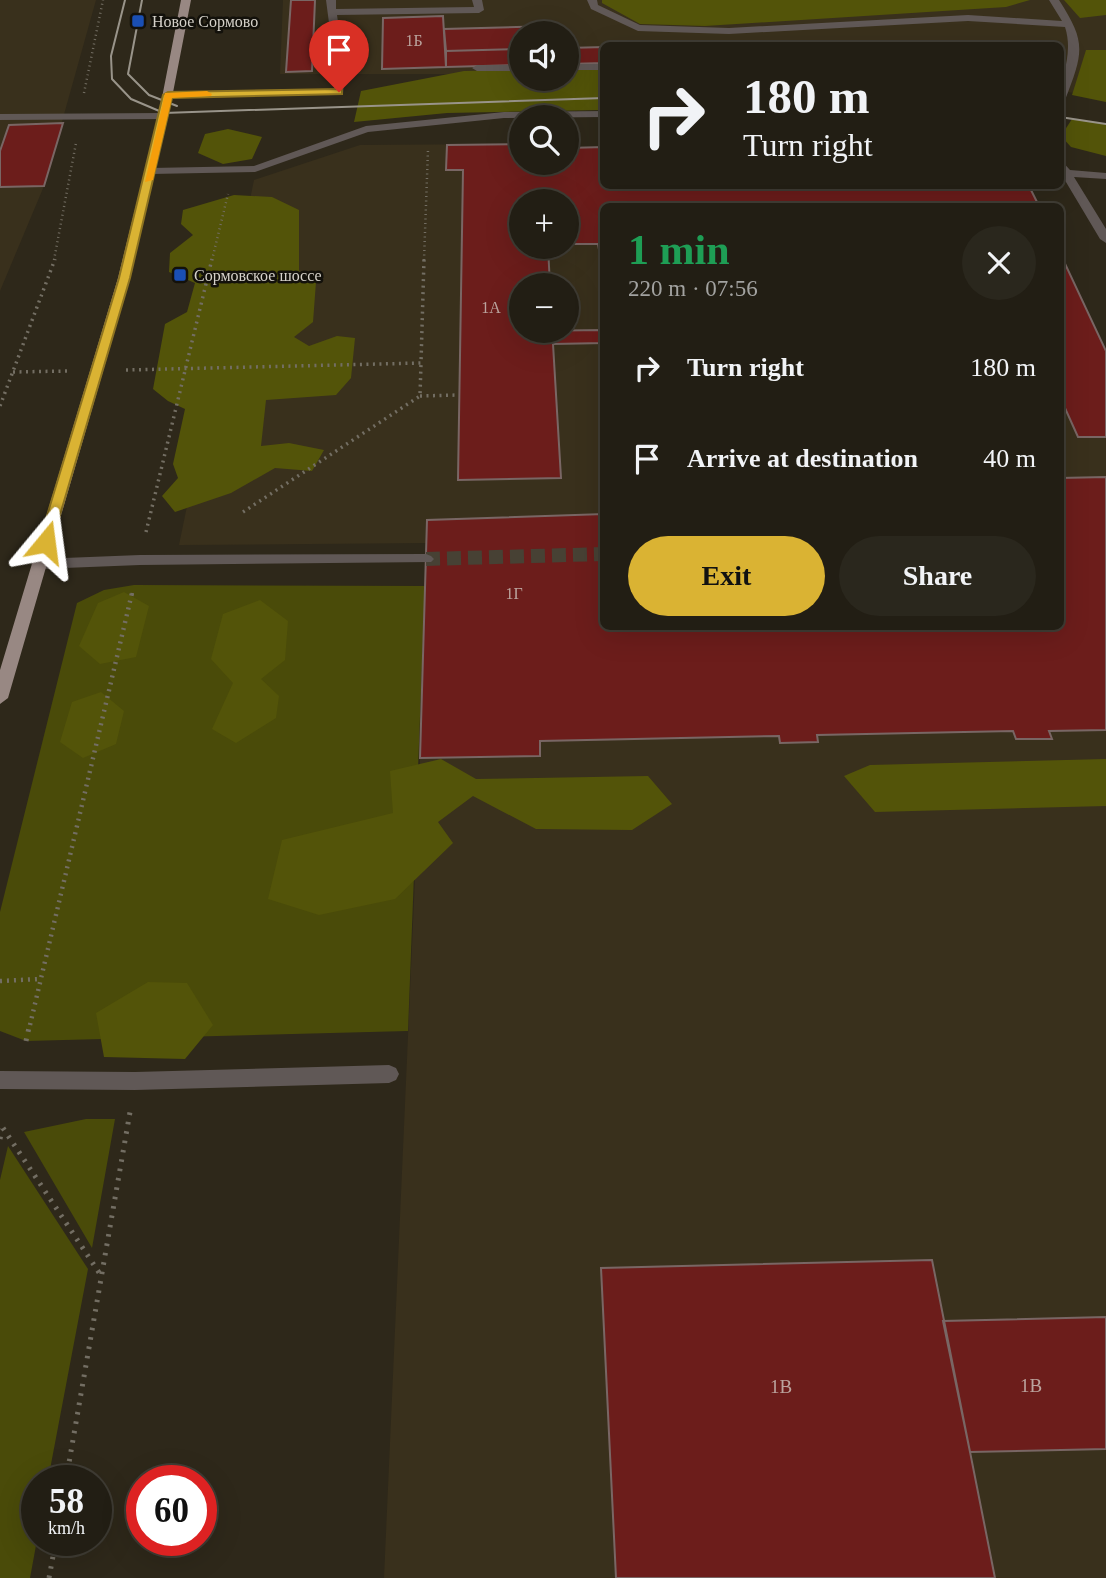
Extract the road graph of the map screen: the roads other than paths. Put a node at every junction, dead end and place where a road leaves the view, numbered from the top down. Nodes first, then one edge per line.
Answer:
1 (186, 0) edge
2 (331, 0) edge
3 (477, 0) edge
4 (592, 0) edge
5 (1054, 0) edge
6 (331, 12) junction
7 (1072, 25) junction
8 (579, 67) edge
9 (600, 67) edge
10 (477, 68) dead end
11 (509, 68) edge
12 (1064, 71) edge
13 (1072, 71) junction
14 (1064, 90) edge
15 (168, 95) junction
16 (600, 114) edge
17 (163, 116) junction
18 (0, 117) edge
19 (1064, 168) edge
20 (151, 170) junction
21 (1068, 173) junction
22 (1106, 176) edge
23 (1106, 239) edge
24 (426, 559) tunnel mouth
25 (39, 564) junction
26 (0, 698) edge
27 (390, 1074) dead end
28 (0, 1080) edge

1 - 15 main road
2 - 6 street
3 - 6 street
4 - 7 street
5 - 7 street
6 - 15 street
7 - 13 street
8 - 9 street
10 - 11 street
12 - 13 street
13 - 14 street
15 - 17 main road
16 - 20 street
17 - 18 street
17 - 20 main road
19 - 21 street
20 - 25 main road
21 - 22 street
21 - 23 street
24 - 25 street
25 - 26 main road
27 - 28 street

